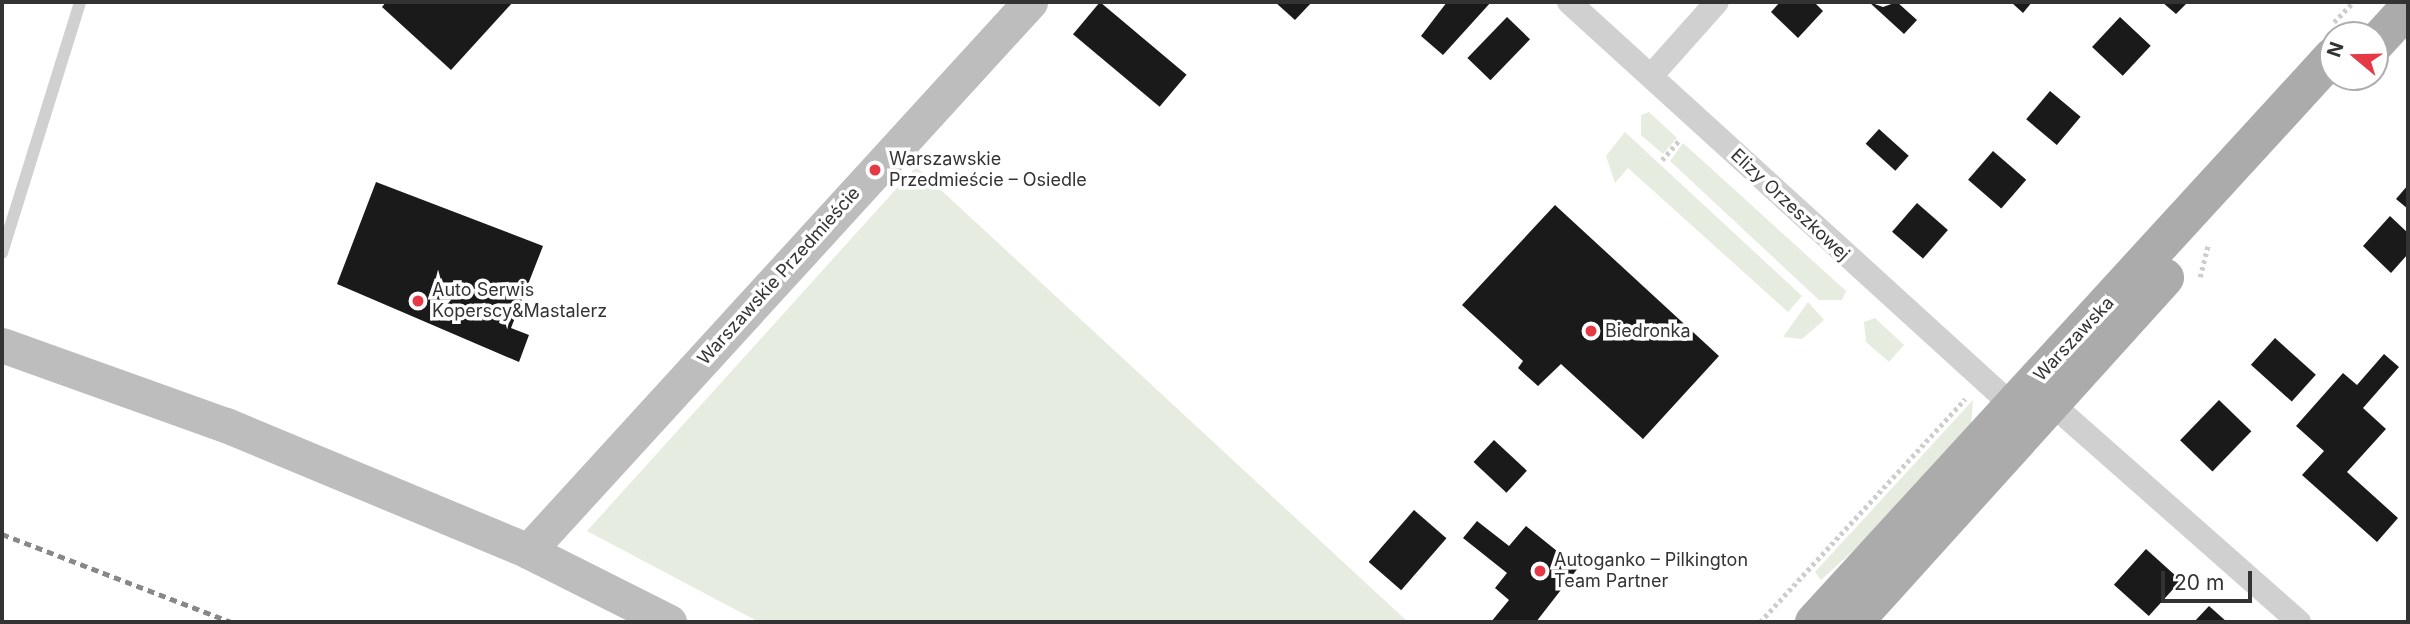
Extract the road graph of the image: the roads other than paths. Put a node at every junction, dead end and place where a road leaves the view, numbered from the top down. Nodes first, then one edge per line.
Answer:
1 (80, 2) edge
2 (1030, 2) edge
3 (1569, 2) edge
4 (1717, 2) edge
5 (2382, 2) edge
6 (2408, 8) edge
7 (2365, 21) edge
8 (2389, 29) edge
9 (2319, 71) edge
10 (1651, 76) junction
11 (2332, 91) edge
12 (2, 253) edge
13 (2, 345) edge
14 (2053, 405) junction
15 (2003, 417) junction
16 (528, 551) junction
17 (668, 622) edge
18 (1814, 622) edge
19 (1854, 622) edge
20 (2300, 622) edge

1 - 12 lane
2 - 16 street, Warszawskie Przedmieście
3 - 10 street, Elizy Orzeszkowej
4 - 10 street
5 - 7 main road
6 - 8 main road
9 - 15 main road, Warszawska
10 - 15 street, Elizy Orzeszkowej
11 - 14 main road, Warszawska
13 - 16 street
14 - 15 main road
14 - 19 main road, Warszawska
14 - 20 street
15 - 18 main road, Warszawska
16 - 17 street

